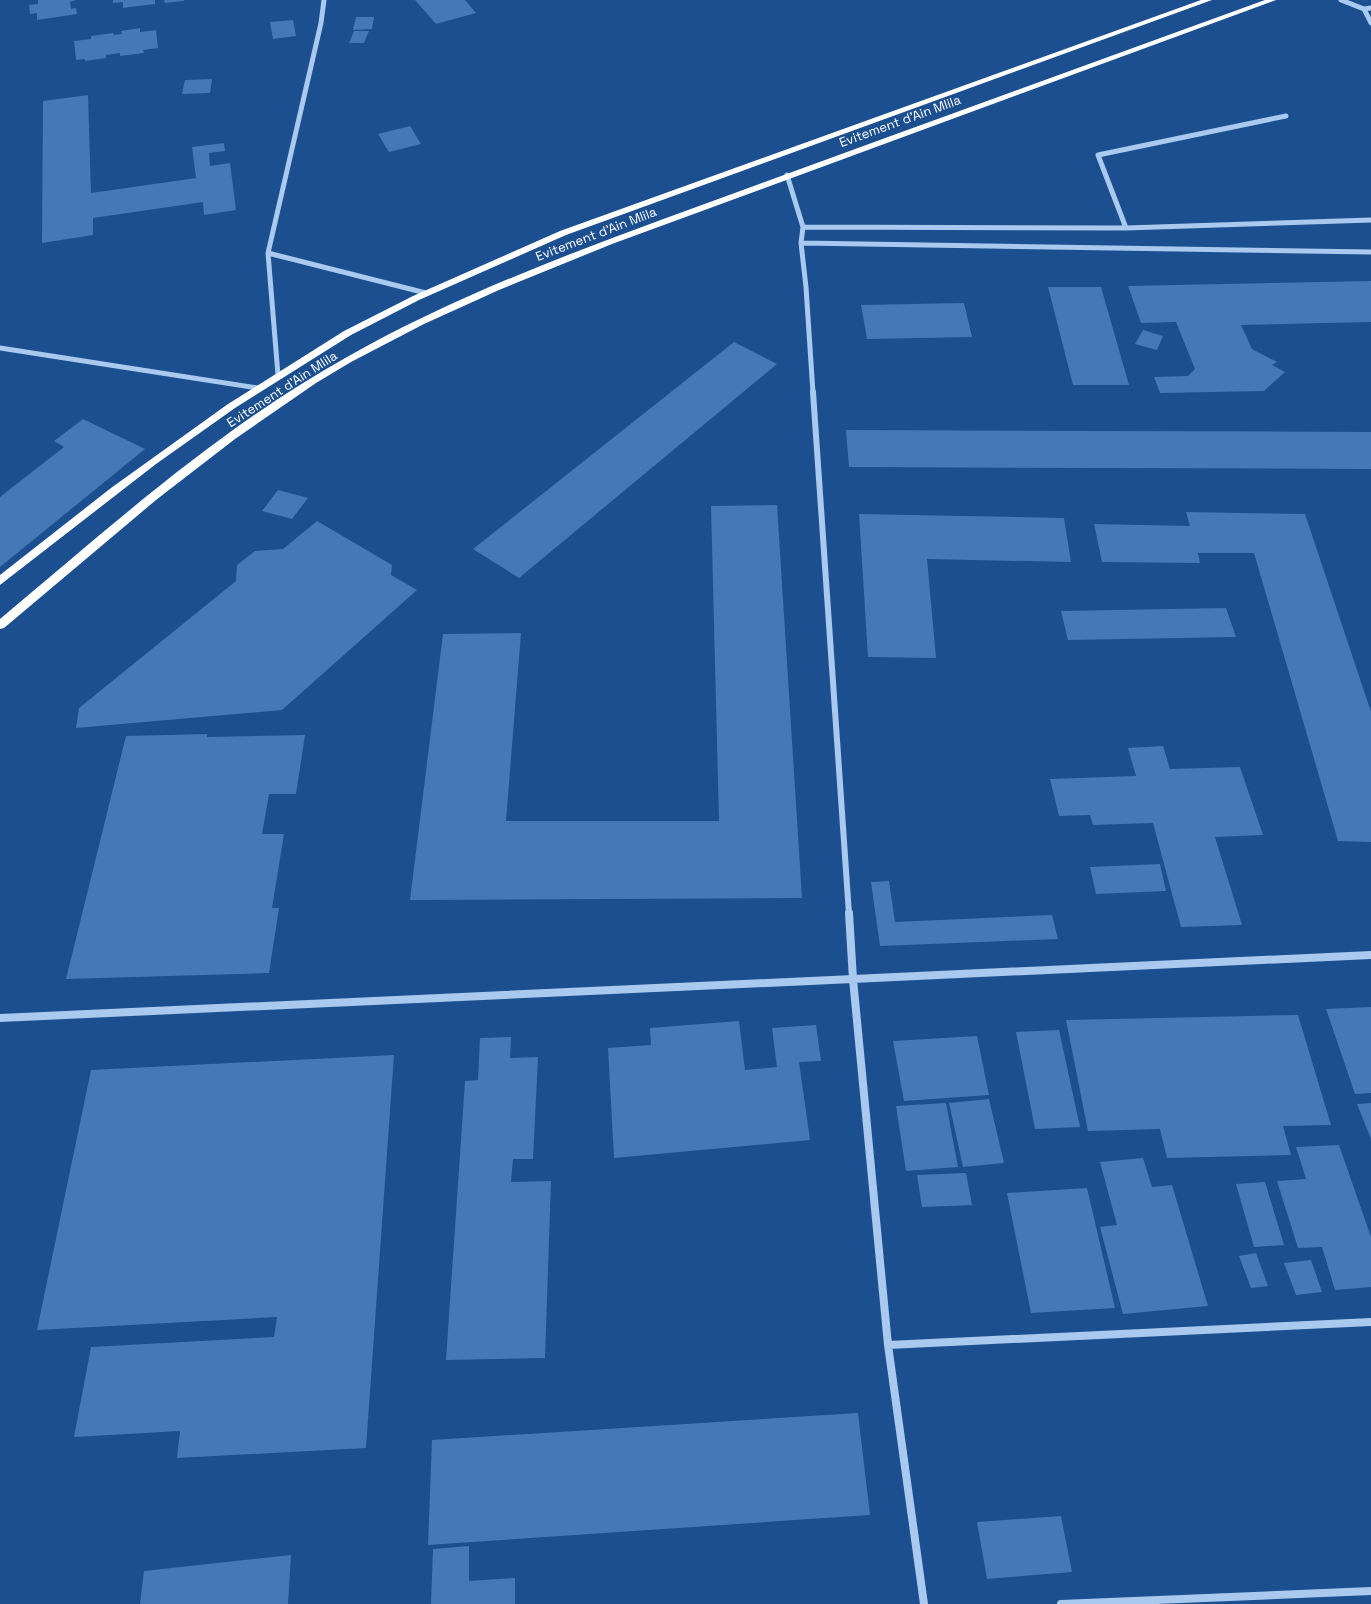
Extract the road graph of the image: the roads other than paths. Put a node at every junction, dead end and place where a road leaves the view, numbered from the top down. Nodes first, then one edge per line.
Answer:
1 (324, 0) edge
2 (1208, 0) edge
3 (1272, 0) edge
4 (1341, 0) edge
5 (1371, 8) edge
6 (1364, 9) junction
7 (1371, 23) edge
8 (1286, 116) dead end
9 (788, 176) junction
10 (1371, 220) edge
11 (803, 227) junction
12 (1126, 228) junction
13 (800, 243) junction
14 (268, 252) junction
15 (1371, 252) edge
16 (426, 293) junction
17 (0, 348) edge
18 (278, 375) junction
19 (258, 388) junction
20 (0, 581) edge
21 (0, 625) edge
22 (1371, 955) edge
23 (853, 979) junction
24 (0, 1018) edge
25 (1371, 1322) edge
26 (888, 1346) junction
27 (1371, 1591) edge
28 (924, 1604) edge
29 (1061, 1604) edge

1 - 14 street
2 - 16 highway, Evitement d'Ain Mlila
3 - 9 highway, Evitement d'Ain Mlila
4 - 6 street
5 - 6 street
6 - 7 street
8 - 12 street
9 - 11 street
9 - 21 highway, Evitement d'Ain Mlila
10 - 12 street
11 - 12 street
11 - 13 street
13 - 15 street
13 - 23 street
14 - 16 street
14 - 18 street
16 - 18 highway, Evitement d'Ain Mlila
17 - 19 street
18 - 19 highway, Evitement d'Ain Mlila
19 - 20 highway, Evitement d'Ain Mlila
22 - 23 street
23 - 24 street
23 - 26 street
25 - 26 street
26 - 28 street
27 - 29 street

